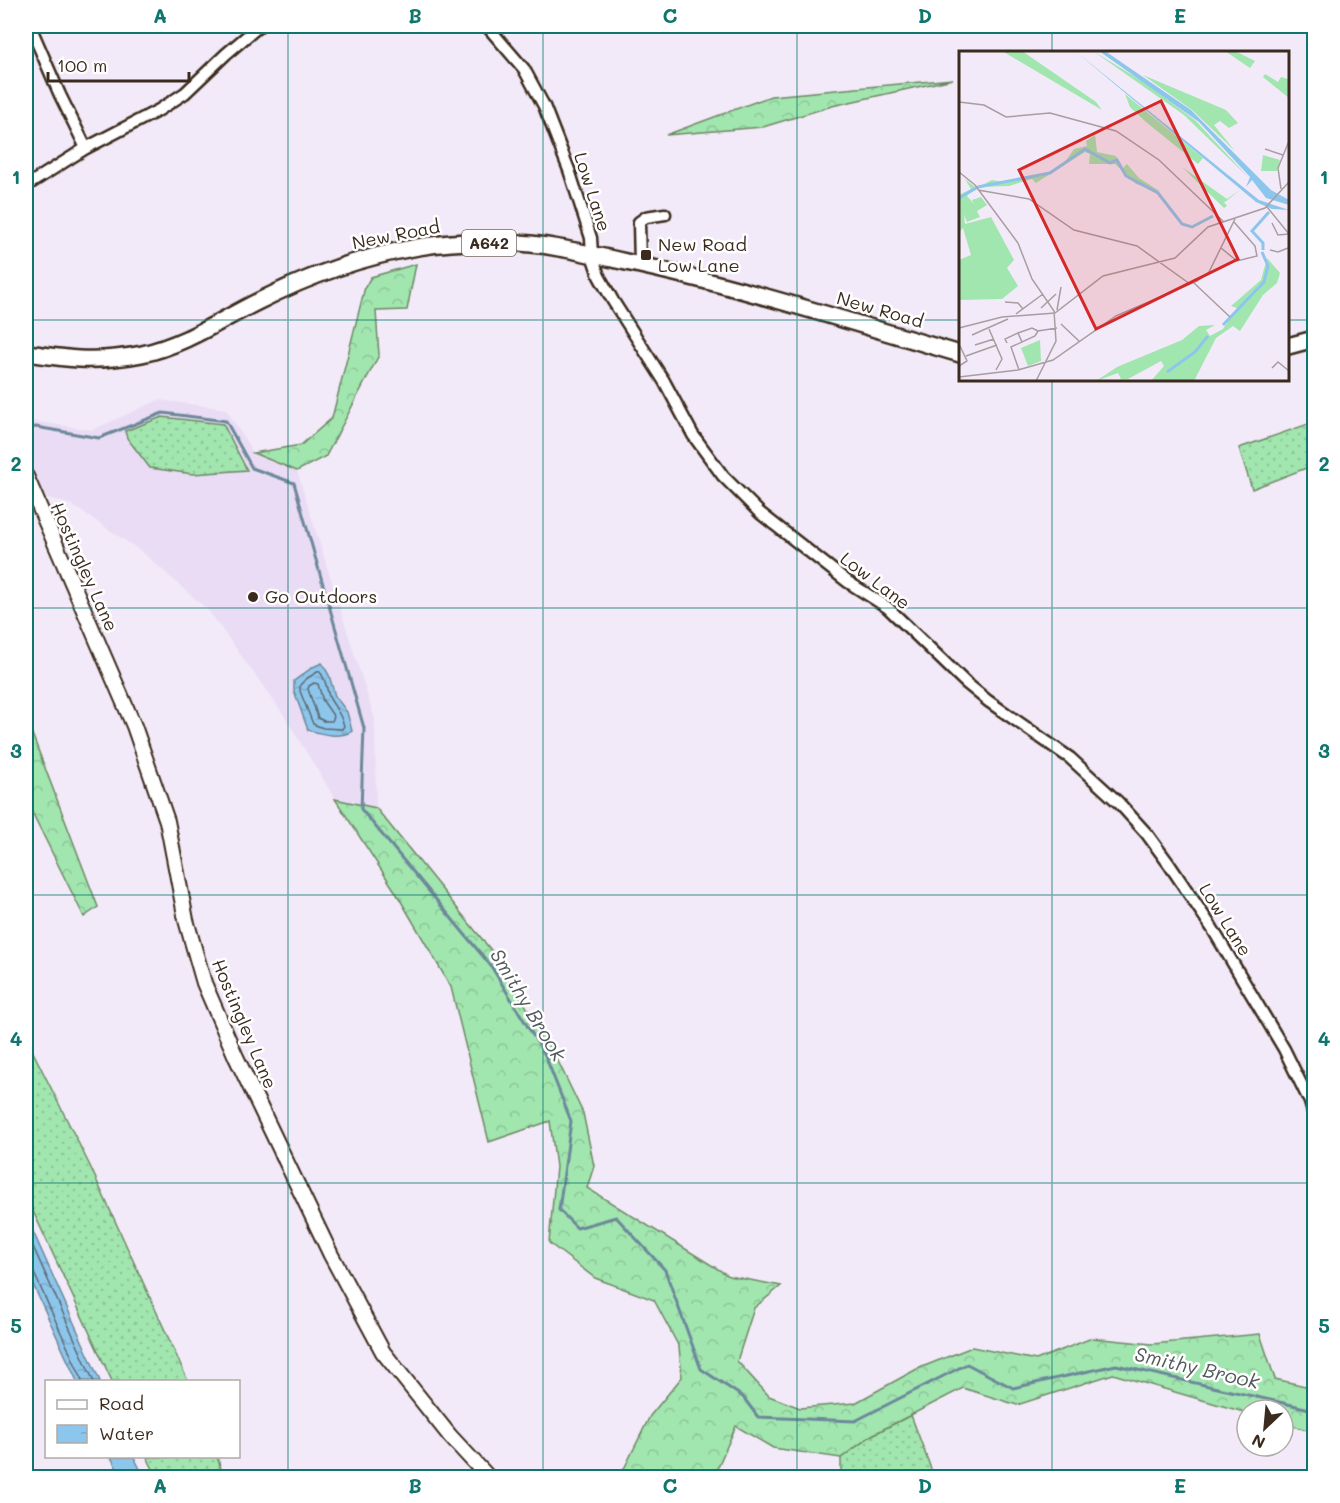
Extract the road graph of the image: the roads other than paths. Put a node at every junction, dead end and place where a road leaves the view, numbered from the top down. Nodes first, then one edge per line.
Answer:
1 (30, 26) edge
2 (259, 26) edge
3 (487, 26) edge
4 (86, 148) junction
5 (26, 186) edge
6 (665, 214) dead end
7 (592, 255) junction
8 (640, 265) junction
9 (1314, 339) edge
10 (1289, 345) edge
11 (26, 353) edge
12 (959, 354) edge
13 (26, 476) edge
14 (1314, 1116) edge
15 (489, 1478) edge

1 - 4 street
2 - 4 street
3 - 7 street, Low Lane
4 - 5 street
6 - 8 street
7 - 8 highway, New Road / A642
7 - 11 highway, New Road / A642
7 - 14 street, Low Lane
8 - 12 highway, New Road / A642
9 - 10 highway
13 - 15 main road, Hostingley Lane

